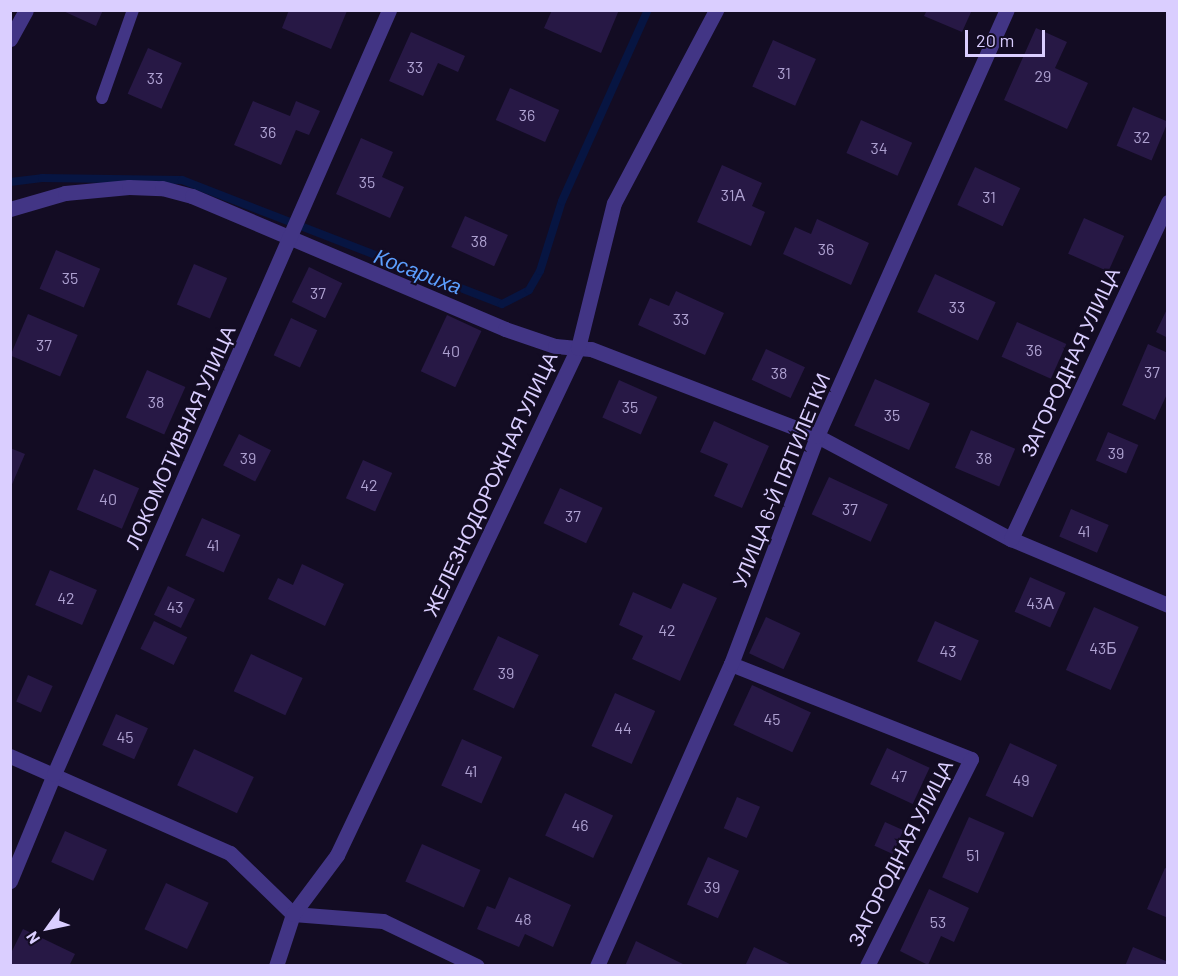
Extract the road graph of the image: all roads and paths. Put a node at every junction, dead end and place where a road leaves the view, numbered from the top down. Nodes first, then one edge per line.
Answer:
1 (26, 10) edge
2 (133, 10) edge
3 (389, 10) edge
4 (716, 10) edge
5 (1007, 10) edge
6 (10, 39) edge
7 (102, 98) dead end
8 (1167, 202) edge
9 (10, 209) edge
10 (291, 238) junction
11 (578, 348) junction
12 (817, 436) junction
13 (1011, 539) junction
14 (1167, 606) edge
15 (731, 664) junction
16 (10, 756) edge
17 (54, 774) junction
18 (10, 881) edge
19 (294, 914) junction
20 (276, 966) edge
21 (477, 966) edge
22 (597, 966) edge
23 (867, 966) edge

1 - 6 street
2 - 7 lane
3 - 10 street, ЛОКОМОТИВНАЯ УЛИЦА
4 - 11 street, ЖЕЛЕЗНОДОРОЖНАЯ УЛИЦА
5 - 12 street, УЛИЦА 6-Й ПЯТИЛЕТКИ
8 - 13 street, ЗАГОРОДНАЯ УЛИЦА
9 - 10 street
10 - 11 street
10 - 17 street, ЛОКОМОТИВНАЯ УЛИЦА
11 - 12 street
11 - 19 street, ЖЕЛЕЗНОДОРОЖНАЯ УЛИЦА
12 - 13 street
12 - 15 street, УЛИЦА 6-Й ПЯТИЛЕТКИ
13 - 14 street
15 - 22 street, УЛИЦА 6-Й ПЯТИЛЕТКИ
15 - 23 street, ЗАГОРОДНАЯ УЛИЦА
16 - 17 street
17 - 18 street, ЛОКОМОТИВНАЯ УЛИЦА
17 - 19 street
19 - 20 street, ЖЕЛЕЗНОДОРОЖНАЯ УЛИЦА
19 - 21 street

